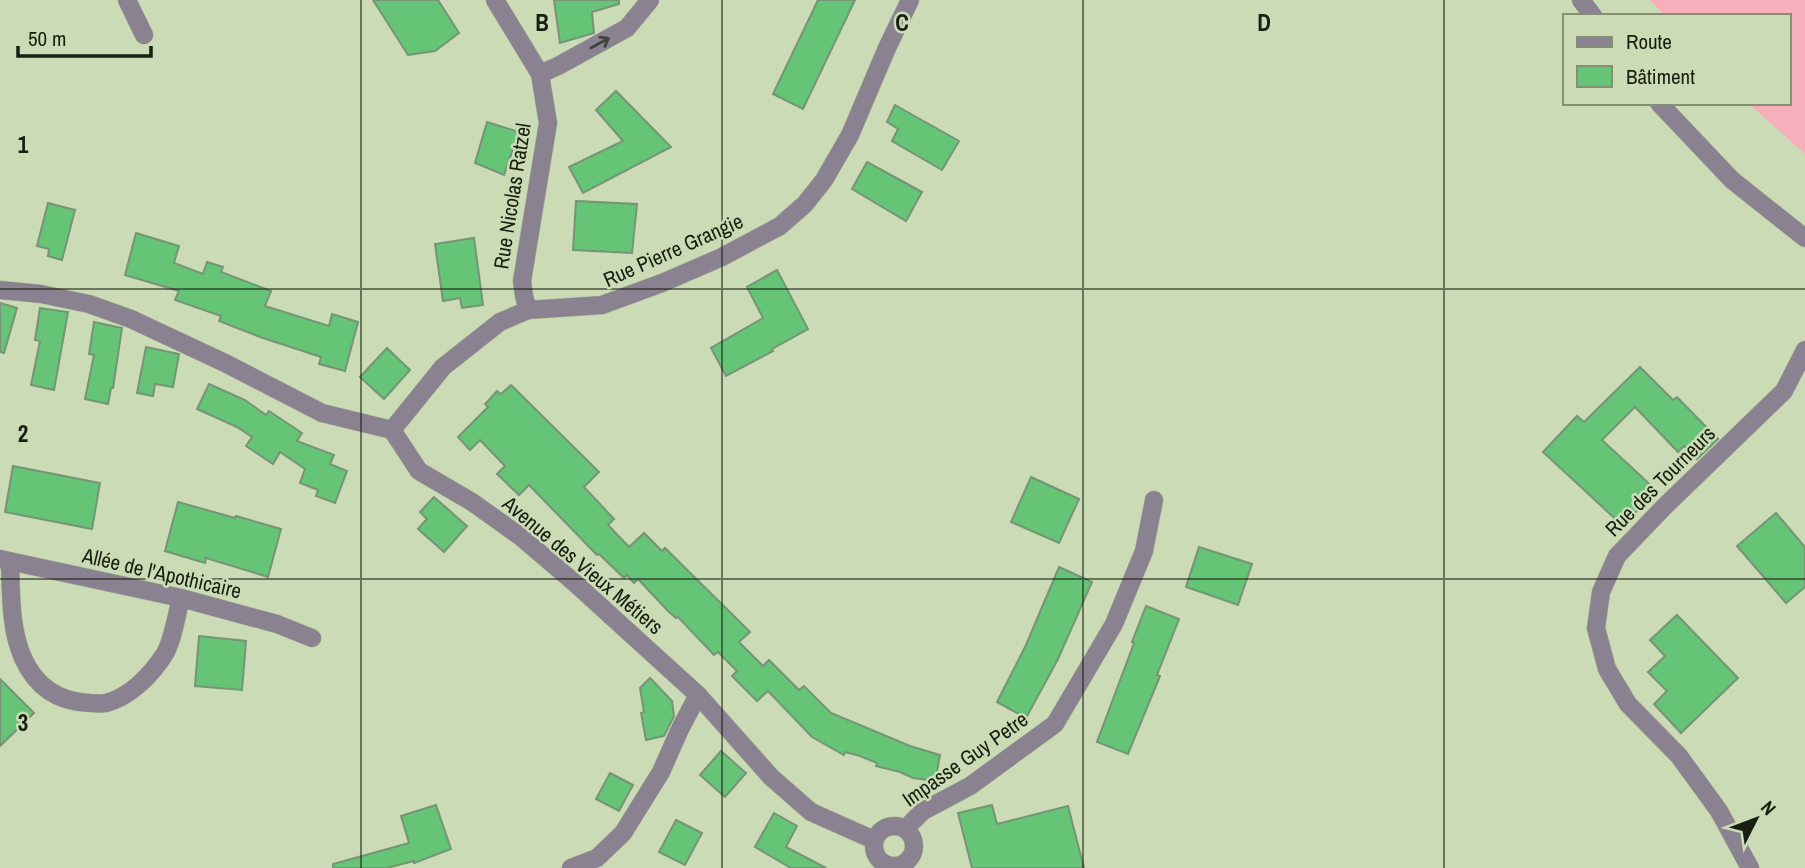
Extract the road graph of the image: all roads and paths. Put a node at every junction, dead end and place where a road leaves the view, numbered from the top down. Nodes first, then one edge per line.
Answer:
1 (127, 0) edge
2 (495, 0) edge
3 (650, 0) edge
4 (910, 0) edge
5 (144, 35) dead end
6 (540, 74) junction
7 (1661, 105) edge
8 (1805, 238) edge
9 (0, 290) edge
10 (528, 310) junction
11 (1805, 350) edge
12 (392, 430) junction
13 (1154, 500) dead end
14 (5, 560) edge
15 (181, 598) junction
16 (312, 638) dead end
17 (698, 695) junction
18 (905, 829) junction
19 (874, 840) junction
20 (913, 864) edge
21 (882, 866) edge
22 (571, 868) edge
23 (1750, 868) edge

1 - 5 street
2 - 6 street, Rue Nicolas Ratzel
6 -> 3 street
4 - 10 street, Rue Pierre Grangie
6 - 10 street, Rue Nicolas Ratzel
7 - 8 street
9 - 12 street
10 - 12 street
11 - 23 street, Rue des Tourneurs
12 - 17 street, Avenue des Vieux Métiers
13 - 18 street, Impasse Guy Petre
14 - 15 street, Allée de l'Apothicaire
14 - 15 street
15 - 16 street, Allée de l'Apothicaire
17 - 19 street, Avenue des Vieux Métiers
17 - 22 street
18 - 19 street
18 - 20 street
19 - 21 street
20 - 21 street

